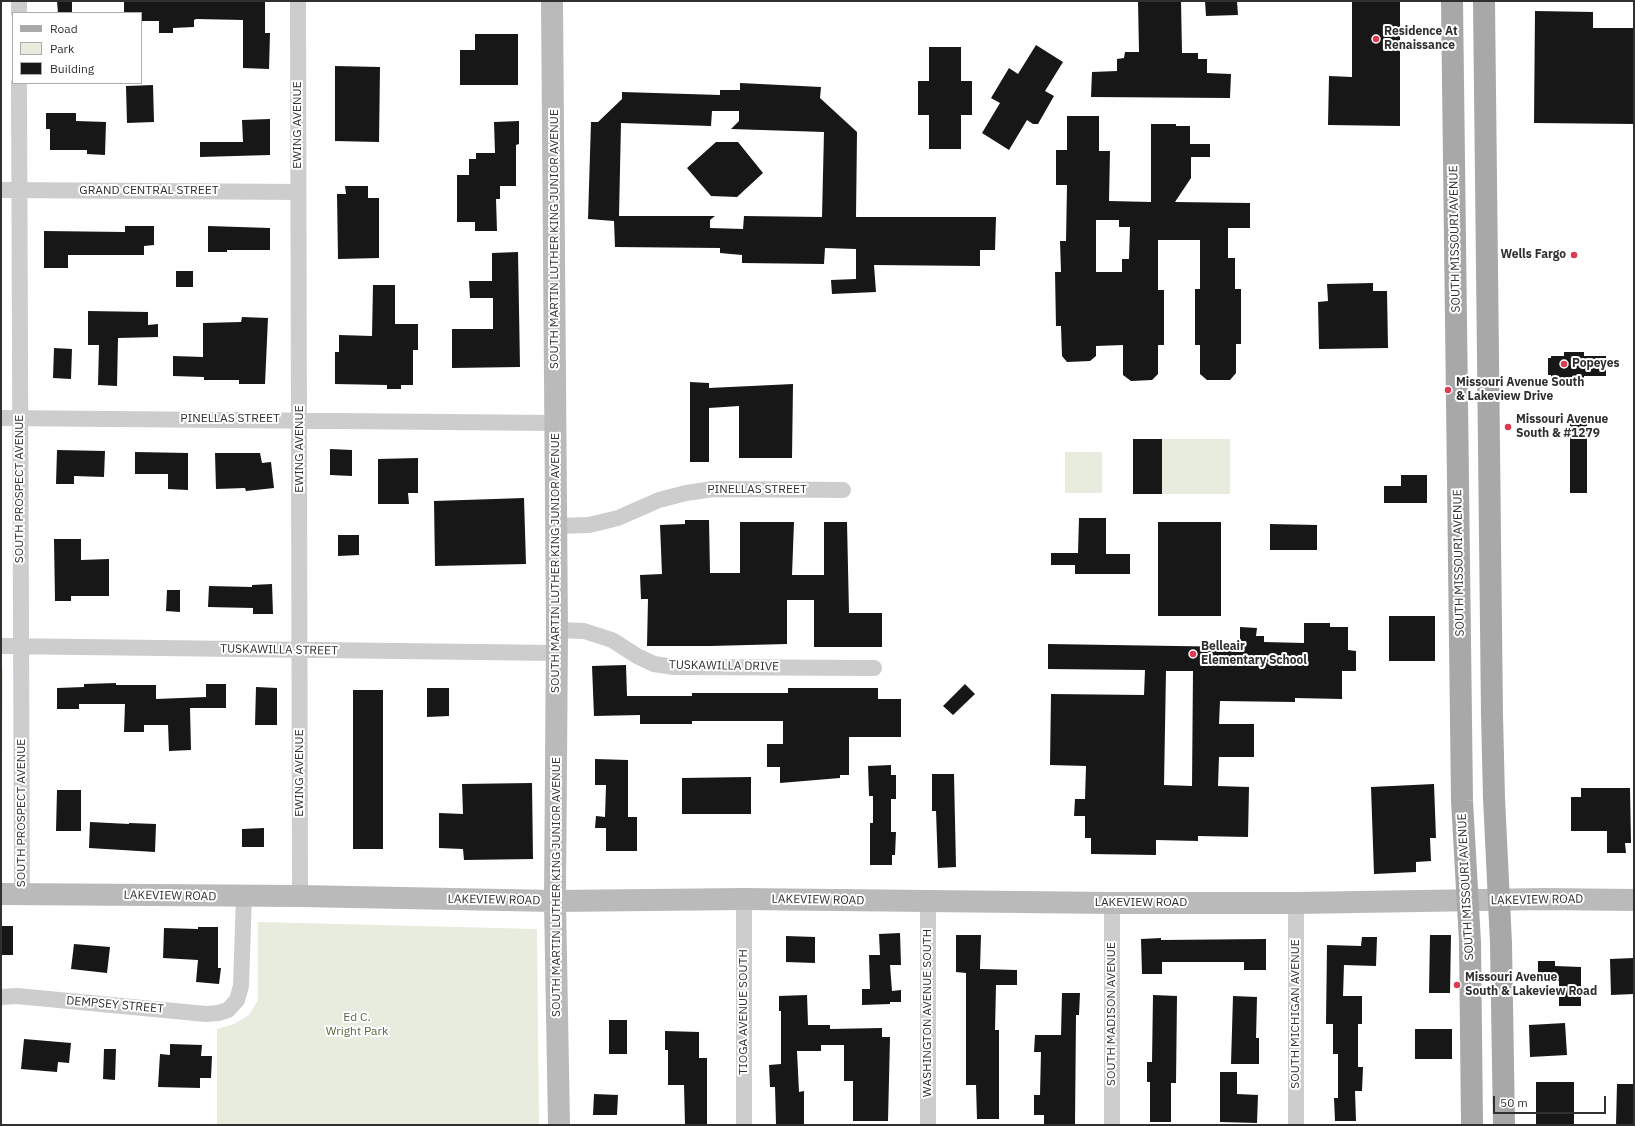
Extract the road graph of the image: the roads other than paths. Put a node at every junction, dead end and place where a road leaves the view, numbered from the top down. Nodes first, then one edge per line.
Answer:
1 (19, 1) edge
2 (298, 1) edge
3 (552, 1) edge
4 (1452, 1) edge
5 (1484, 1) edge
6 (19, 12) edge
7 (19, 84) edge
8 (1, 190) edge
9 (20, 190) junction
10 (298, 192) junction
11 (1, 418) edge
12 (20, 419) junction
13 (300, 420) junction
14 (556, 423) junction
15 (843, 490) dead end
16 (556, 526) junction
17 (557, 630) junction
18 (1, 646) edge
19 (21, 646) junction
20 (299, 651) junction
21 (557, 653) junction
22 (874, 668) dead end
23 (11, 894) edge
24 (244, 896) junction
25 (300, 896) junction
26 (744, 899) junction
27 (1499, 900) junction
28 (1634, 900) edge
29 (555, 901) junction
30 (928, 901) junction
31 (1468, 901) junction
32 (1112, 903) junction
33 (1296, 903) junction
34 (1, 997) edge
35 (559, 1125) edge
36 (744, 1125) edge
37 (928, 1125) edge
38 (1112, 1125) edge
39 (1296, 1125) edge
40 (1472, 1125) edge
41 (1504, 1125) edge

1 - 6 street
2 - 10 street, EWING AVENUE
3 - 14 street, SOUTH MARTIN LUTHER KING JUNIOR AVENUE
4 - 31 main road, SOUTH MISSOURI AVENUE
5 - 27 main road
7 - 9 street, SOUTH PROSPECT AVENUE
8 - 9 street, GRAND CENTRAL STREET
9 - 10 street, GRAND CENTRAL STREET
9 - 12 street, SOUTH PROSPECT AVENUE
10 - 13 street, EWING AVENUE
11 - 12 street, PINELLAS STREET
12 - 13 street, PINELLAS STREET
12 - 19 street, SOUTH PROSPECT AVENUE
13 - 14 street, PINELLAS STREET
13 - 20 street, EWING AVENUE
14 - 16 street, SOUTH MARTIN LUTHER KING JUNIOR AVENUE
15 - 16 street, PINELLAS STREET
16 - 17 street, SOUTH MARTIN LUTHER KING JUNIOR AVENUE
17 - 21 street, SOUTH MARTIN LUTHER KING JUNIOR AVENUE
17 - 22 street, TUSKAWILLA DRIVE
18 - 19 street, TUSKAWILLA STREET
19 - 20 street, TUSKAWILLA STREET
19 - 23 street, SOUTH PROSPECT AVENUE
20 - 21 street, TUSKAWILLA STREET
20 - 25 street, EWING AVENUE
21 - 29 street, SOUTH MARTIN LUTHER KING JUNIOR AVENUE
23 - 24 street, LAKEVIEW ROAD
24 - 25 street, LAKEVIEW ROAD
24 - 34 street, DEMPSEY STREET
25 - 29 street, LAKEVIEW ROAD
26 - 29 street, LAKEVIEW ROAD
26 - 30 street, LAKEVIEW ROAD
26 - 36 street, TIOGA AVENUE SOUTH
27 - 28 street, LAKEVIEW ROAD
27 - 31 street, LAKEVIEW ROAD
27 - 41 main road
29 - 35 street, SOUTH MARTIN LUTHER KING JUNIOR AVENUE
30 - 32 street, LAKEVIEW ROAD
30 - 37 street, WASHINGTON AVENUE SOUTH
31 - 33 street, LAKEVIEW ROAD
31 - 40 main road, SOUTH MISSOURI AVENUE
32 - 33 street, LAKEVIEW ROAD
32 - 38 street, SOUTH MADISON AVENUE
33 - 39 street, SOUTH MICHIGAN AVENUE

